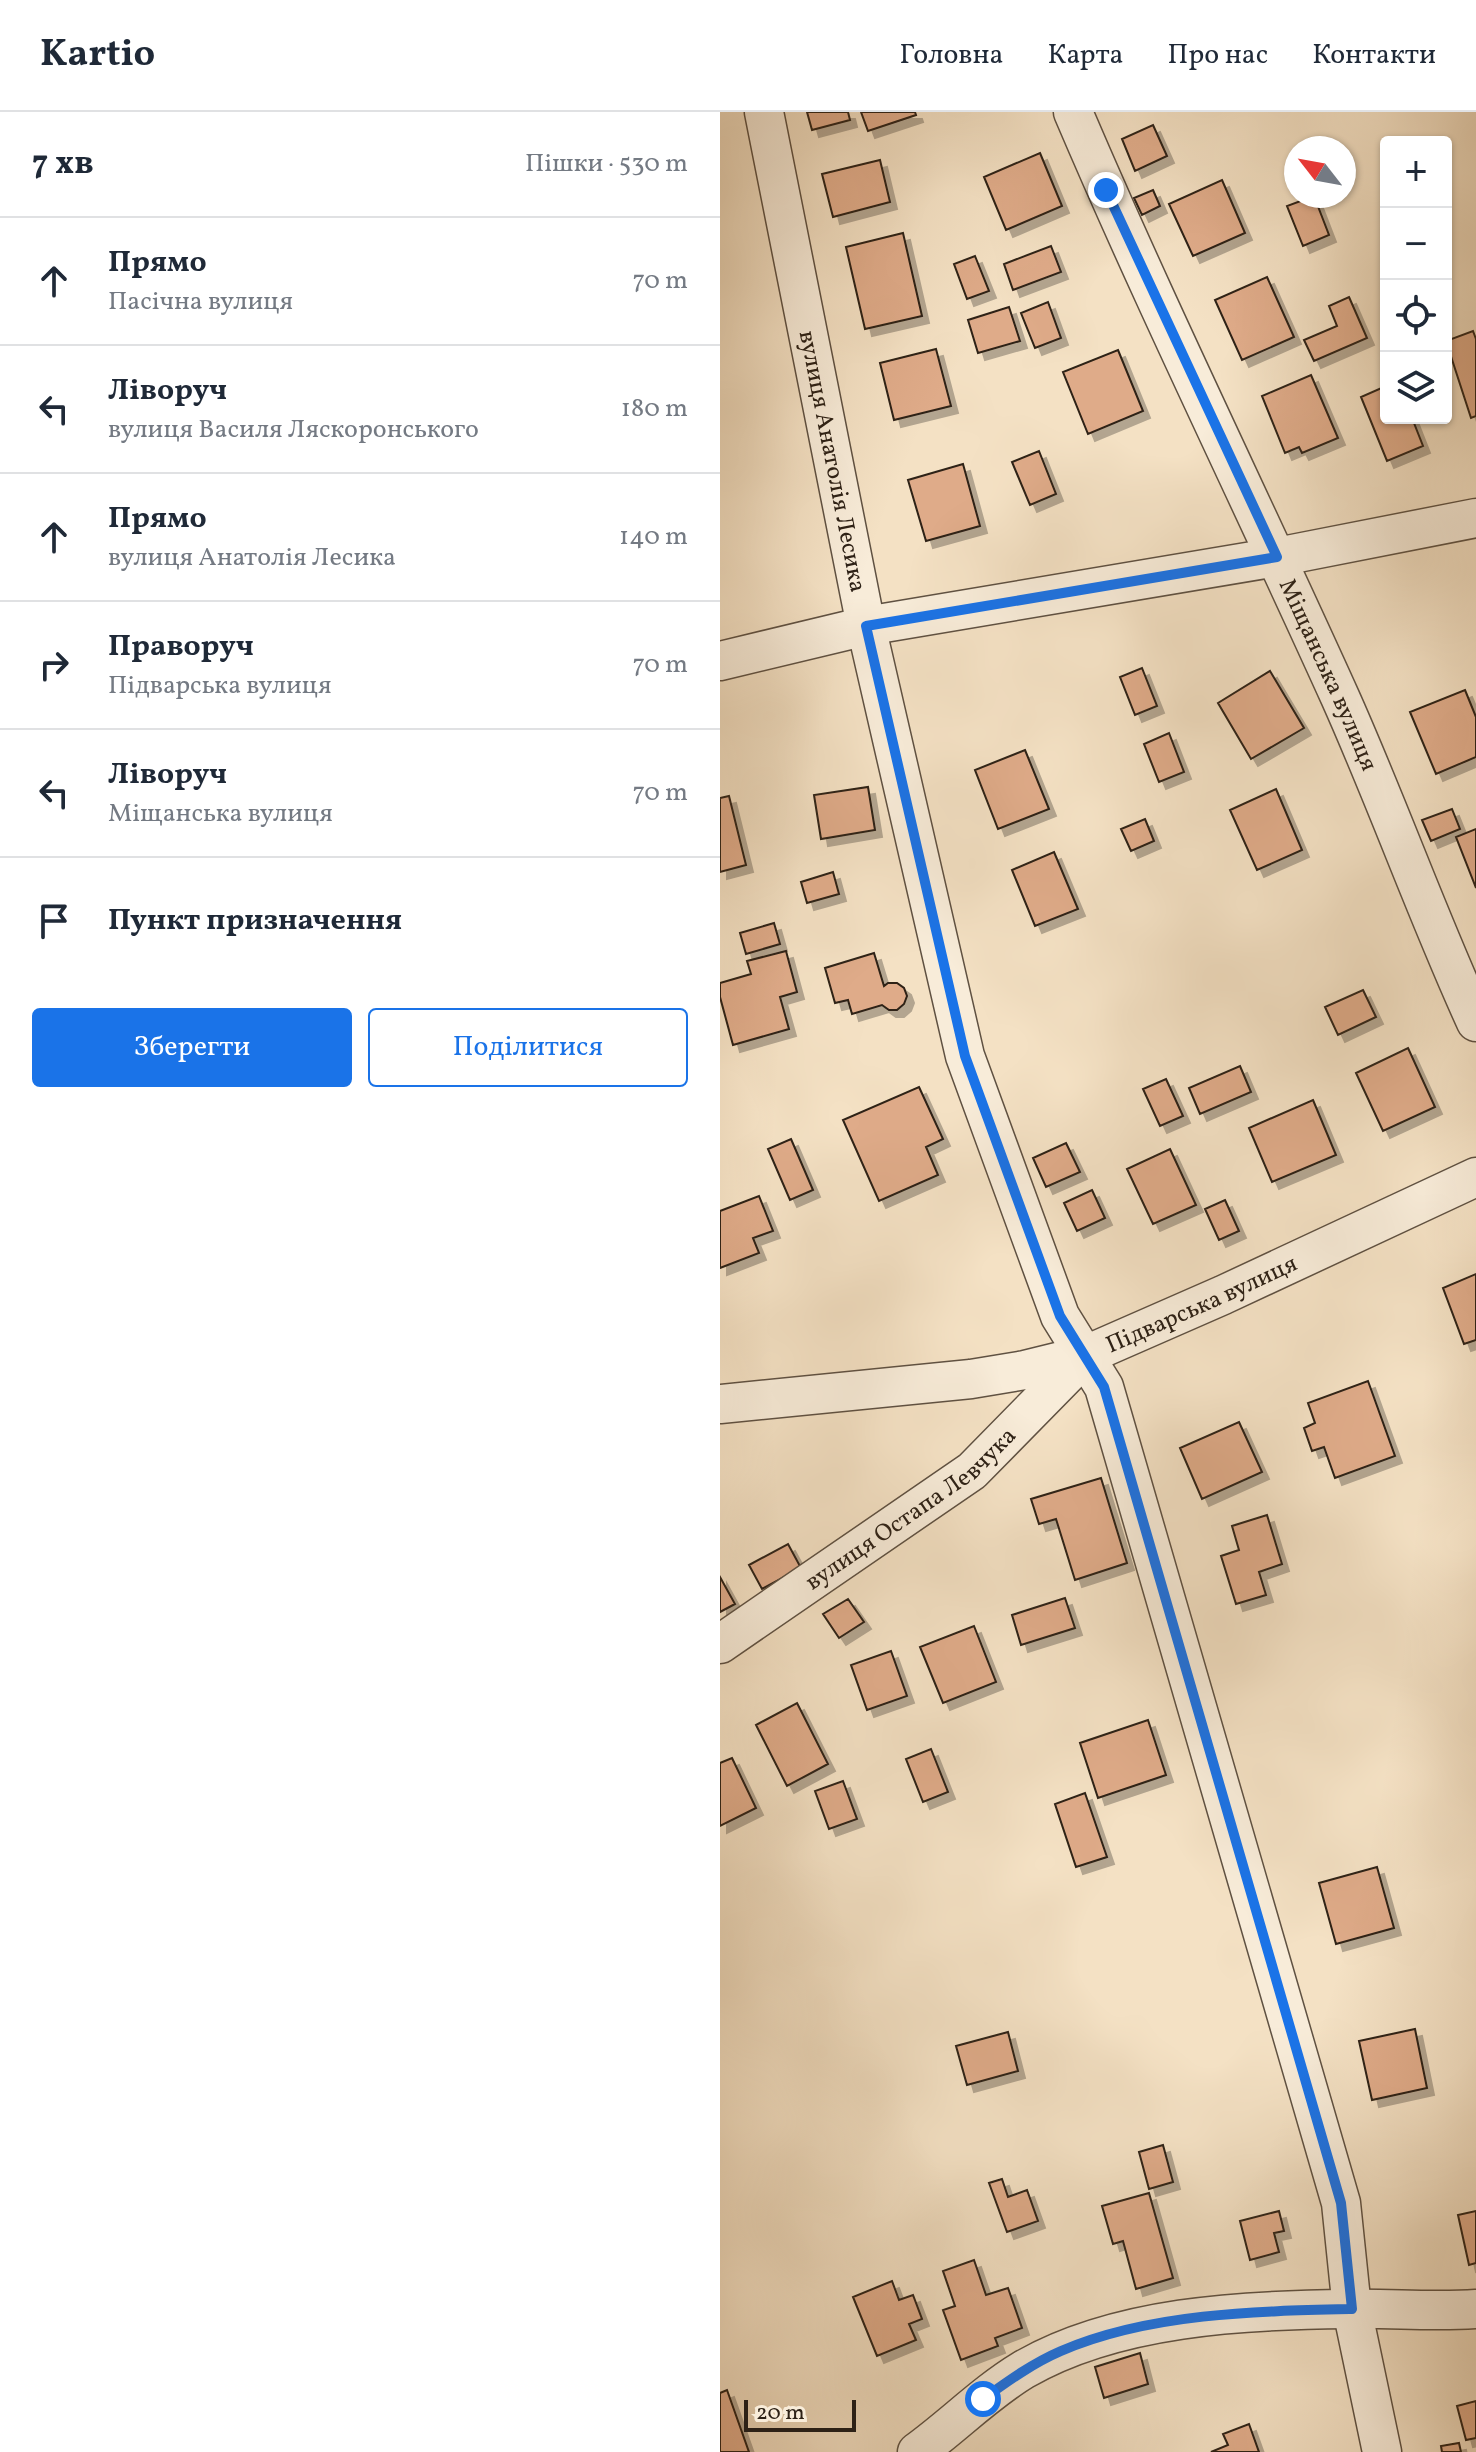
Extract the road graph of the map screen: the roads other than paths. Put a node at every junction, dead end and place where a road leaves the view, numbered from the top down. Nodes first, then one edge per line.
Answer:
1 (764, 112) edge
2 (1073, 112) edge
3 (1476, 518) edge
4 (1277, 557) junction
5 (866, 626) junction
6 (720, 661) edge
7 (1476, 1022) edge
8 (1476, 1177) edge
9 (1086, 1355) junction
10 (720, 1404) edge
11 (720, 1644) edge
12 (1352, 2309) junction
13 (1476, 2309) edge
14 (917, 2452) edge
15 (1382, 2452) edge

1 - 5 street, вулиця Анатолія Лесика
2 - 4 street, Міщанська вулиця
3 - 4 street
4 - 5 street
4 - 7 street, Міщанська вулиця
5 - 6 street
5 - 9 street, вулиця Анатолія Лесика
8 - 9 street, Підварська вулиця
9 - 10 street, Підварська вулиця
9 - 11 street, вулиця Остапа Левчука
9 - 12 street, вулиця Анатолія Лесика
12 - 13 street
12 - 14 street
12 - 15 street, вулиця Анатолія Лесика

